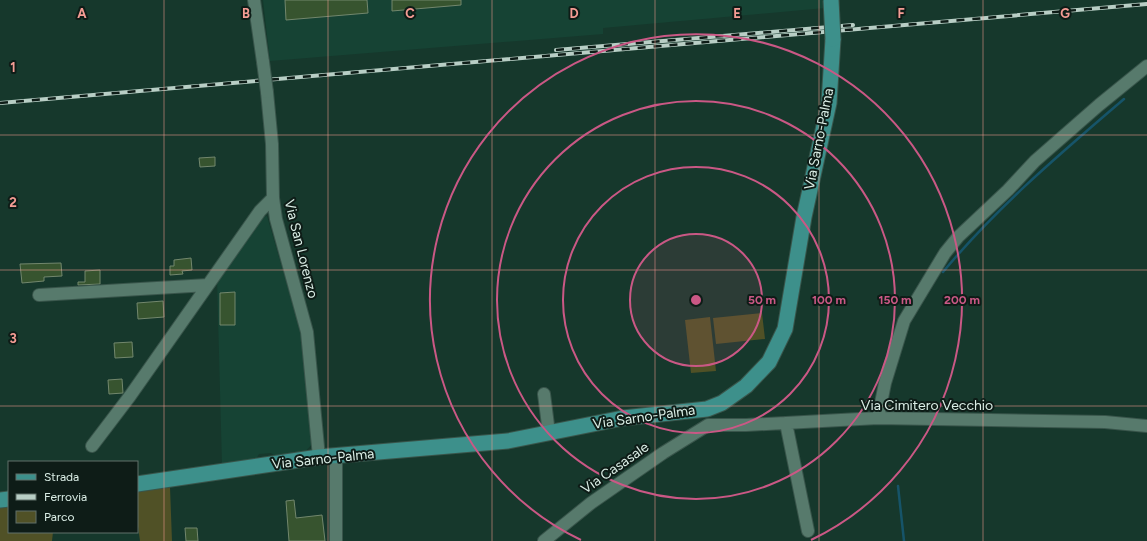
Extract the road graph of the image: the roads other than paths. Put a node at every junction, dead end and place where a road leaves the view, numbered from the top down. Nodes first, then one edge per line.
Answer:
1 (254, 0) edge
2 (831, 0) edge
3 (1147, 66) edge
4 (273, 198) junction
5 (208, 285) junction
6 (39, 295) dead end
7 (544, 394) dead end
8 (690, 410) junction
9 (878, 418) junction
10 (786, 423) junction
11 (708, 425) junction
12 (1147, 426) edge
13 (549, 433) junction
14 (92, 446) dead end
15 (319, 457) junction
16 (336, 457) junction
17 (138, 484) edge
18 (808, 531) dead end
19 (336, 541) edge
20 (544, 541) edge

1 - 4 street, Via San Lorenzo, bridge
2 - 8 main road, Via Sarno-Palma, bridge
3 - 9 street
4 - 5 street
4 - 15 street, Via San Lorenzo
5 - 6 street
5 - 14 street
7 - 13 street
8 - 11 street
8 - 13 main road, Via Sarno-Palma
9 - 10 street, Via Cimitero Vecchio
9 - 12 street, Via Cimitero Vecchio
10 - 11 street, Via Cimitero Vecchio
10 - 18 street
11 - 20 street, Via Casasale
13 - 16 main road, Via Sarno-Palma
15 - 16 main road, Via Sarno-Palma
15 - 17 main road, Via Sarno-Palma
16 - 19 street

